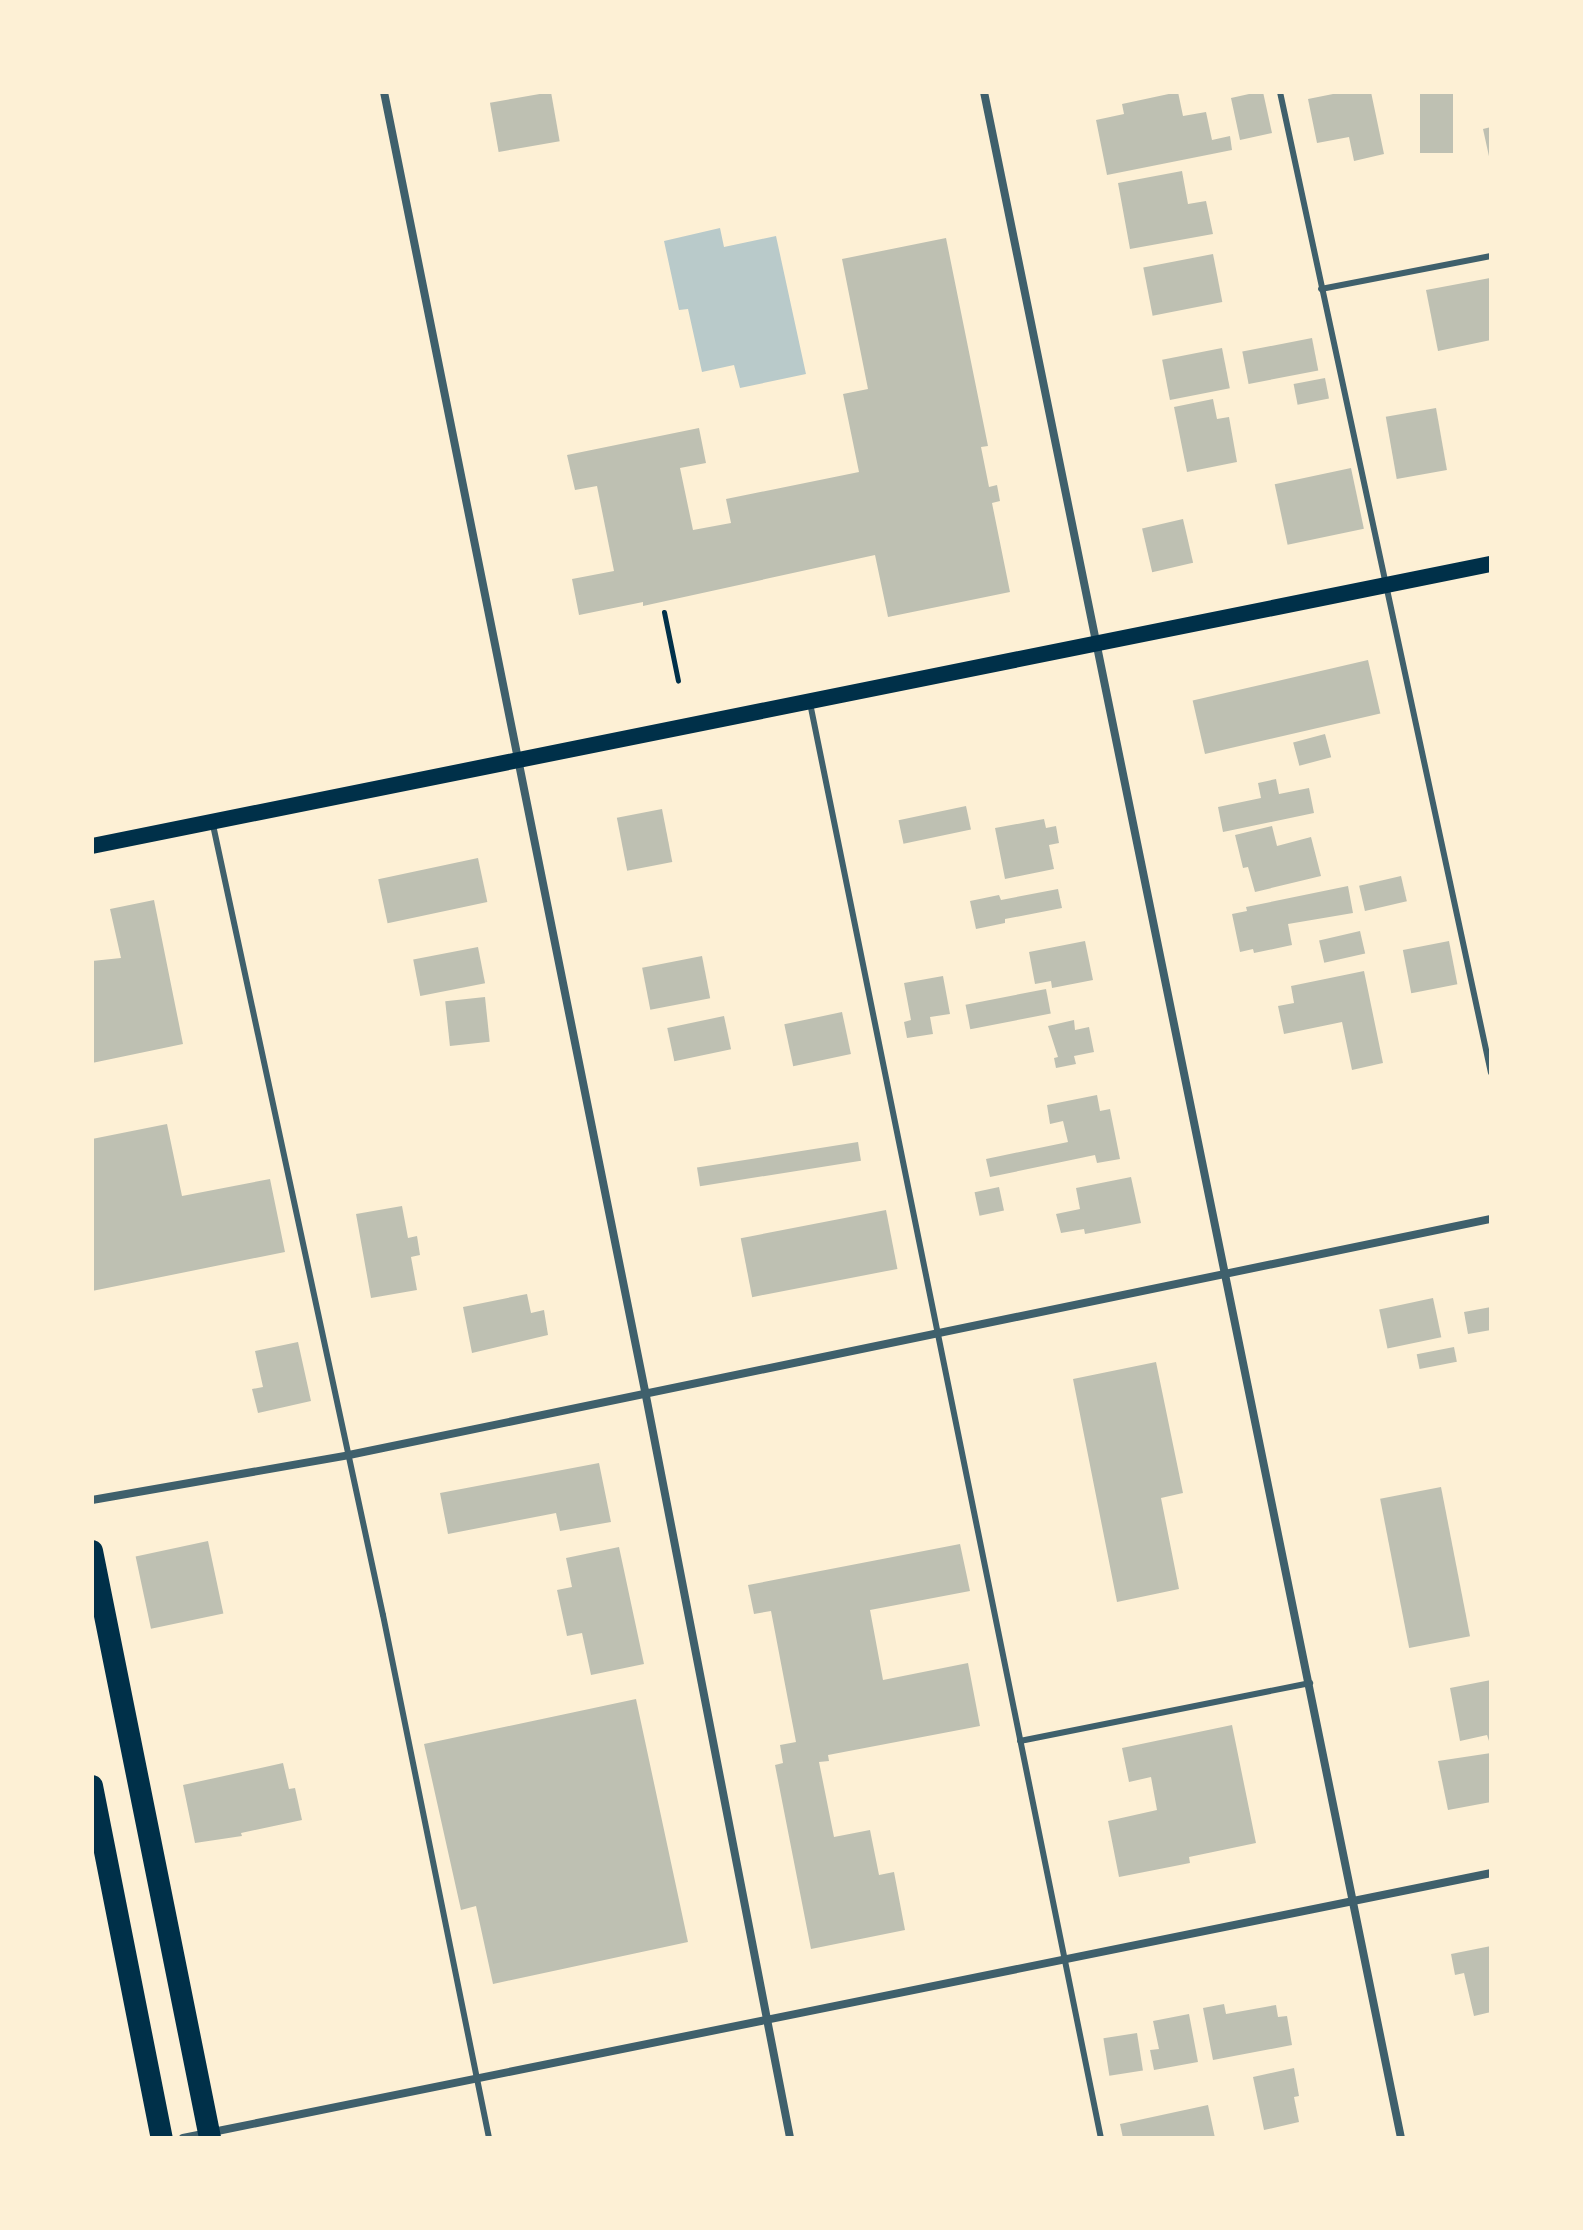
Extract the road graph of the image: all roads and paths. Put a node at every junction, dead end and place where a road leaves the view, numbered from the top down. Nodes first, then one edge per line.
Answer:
1 (384, 92) edge
2 (984, 92) edge
3 (1280, 92) edge
4 (1491, 256) edge
5 (1321, 289) junction
6 (1491, 564) edge
7 (1387, 585) junction
8 (664, 612) dead end
9 (1097, 644) junction
10 (678, 681) dead end
11 (810, 702) junction
12 (519, 761) junction
13 (212, 822) junction
14 (92, 846) edge
15 (1491, 1073) edge
16 (1491, 1219) edge
17 (1223, 1272) junction
18 (936, 1331) junction
19 (645, 1391) junction
20 (349, 1455) junction
21 (92, 1500) edge
22 (92, 1551) edge
23 (1310, 1683) junction
24 (1020, 1741) junction
25 (92, 1786) edge
26 (1491, 1873) edge
27 (1352, 1901) junction
28 (1064, 1960) junction
29 (768, 2019) junction
30 (478, 2077) junction
31 (210, 2136) edge
32 (162, 2138) edge
33 (183, 2138) edge
34 (489, 2138) edge
35 (790, 2138) edge
36 (1101, 2138) edge
37 (1401, 2138) edge

1 - 12 street
2 - 9 street
3 - 5 lane
4 - 5 lane
5 - 7 lane
6 - 7 main road
7 - 9 main road
7 - 15 lane
8 - 10 path
9 - 11 main road
9 - 17 street
11 - 12 main road
11 - 18 lane
12 - 13 main road
12 - 19 street
13 - 14 main road
13 - 20 lane
16 - 17 street
17 - 18 street
17 - 23 street
18 - 19 street
18 - 24 lane
19 - 20 street
19 - 29 street
20 - 21 street
20 - 30 lane
22 - 31 highway
23 - 24 lane
23 - 27 street
24 - 28 lane
25 - 32 highway
26 - 27 street
27 - 28 street
27 - 37 street
28 - 29 street
28 - 36 lane
29 - 30 street
29 - 35 street
30 - 31 street
30 - 34 lane
31 - 33 street

